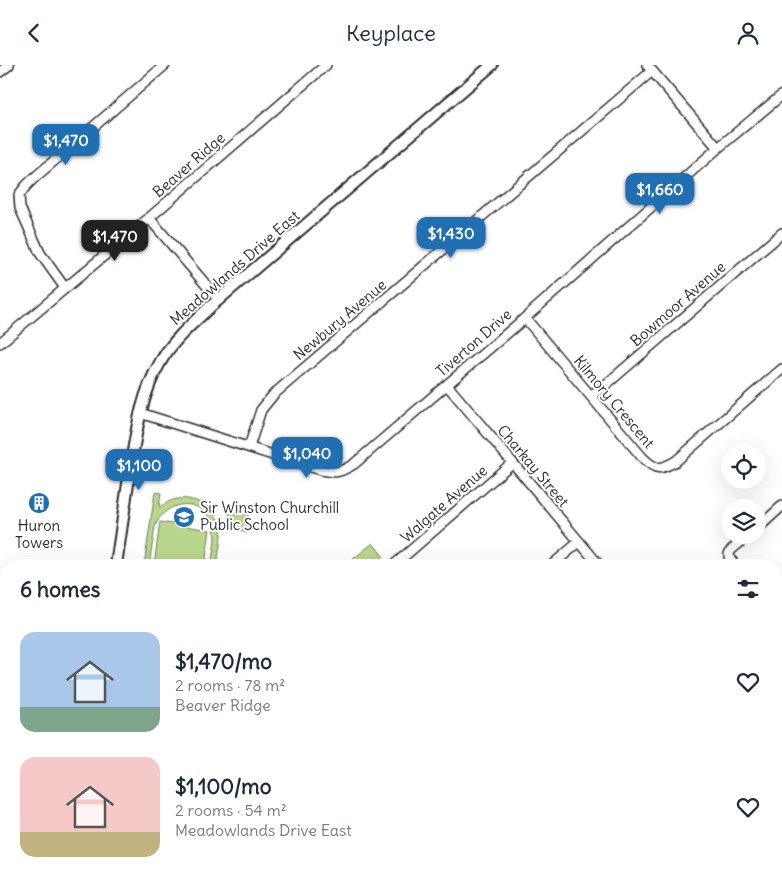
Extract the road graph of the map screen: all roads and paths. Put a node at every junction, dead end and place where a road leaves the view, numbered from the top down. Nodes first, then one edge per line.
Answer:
1 (9, 65) edge
2 (165, 65) edge
3 (326, 65) edge
4 (492, 65) edge
5 (650, 68) edge
6 (0, 72) edge
7 (782, 95) edge
8 (718, 148) junction
9 (149, 218) junction
10 (782, 233) edge
11 (65, 288) junction
12 (219, 300) junction
13 (524, 318) junction
14 (0, 343) edge
15 (782, 369) edge
16 (447, 385) junction
17 (591, 395) junction
18 (140, 413) junction
19 (249, 447) junction
20 (512, 463) junction
21 (782, 506) edge
22 (766, 520) edge
23 (579, 542) junction
24 (738, 544) edge
25 (117, 559) edge
26 (401, 559) edge
27 (559, 559) edge
28 (594, 559) edge
29 (730, 559) edge

1 - 6 street
2 - 11 street
3 - 9 street, Beaver Ridge
4 - 12 main road, Meadowlands Drive East
5 - 8 street
5 - 19 street, Newbury Avenue
7 - 8 street, Tiverton Drive
8 - 13 street, Tiverton Drive
9 - 11 street, Beaver Ridge
9 - 12 street
10 - 17 street, Bowmoor Avenue
11 - 14 street, Beaver Ridge
12 - 18 main road, Meadowlands Drive East
13 - 16 street, Tiverton Drive
13 - 17 street, Kilmory Crescent
15 - 17 street, Kilmory Crescent
16 - 19 street, Tiverton Drive
16 - 20 street, Charkay Street
18 - 19 street, Tiverton Drive
18 - 25 main road, Meadowlands Drive East
20 - 23 street, Charkay Street
20 - 26 street, Walgate Avenue
21 - 22 street
23 - 27 street
23 - 28 street, Charkay Street
24 - 29 street

